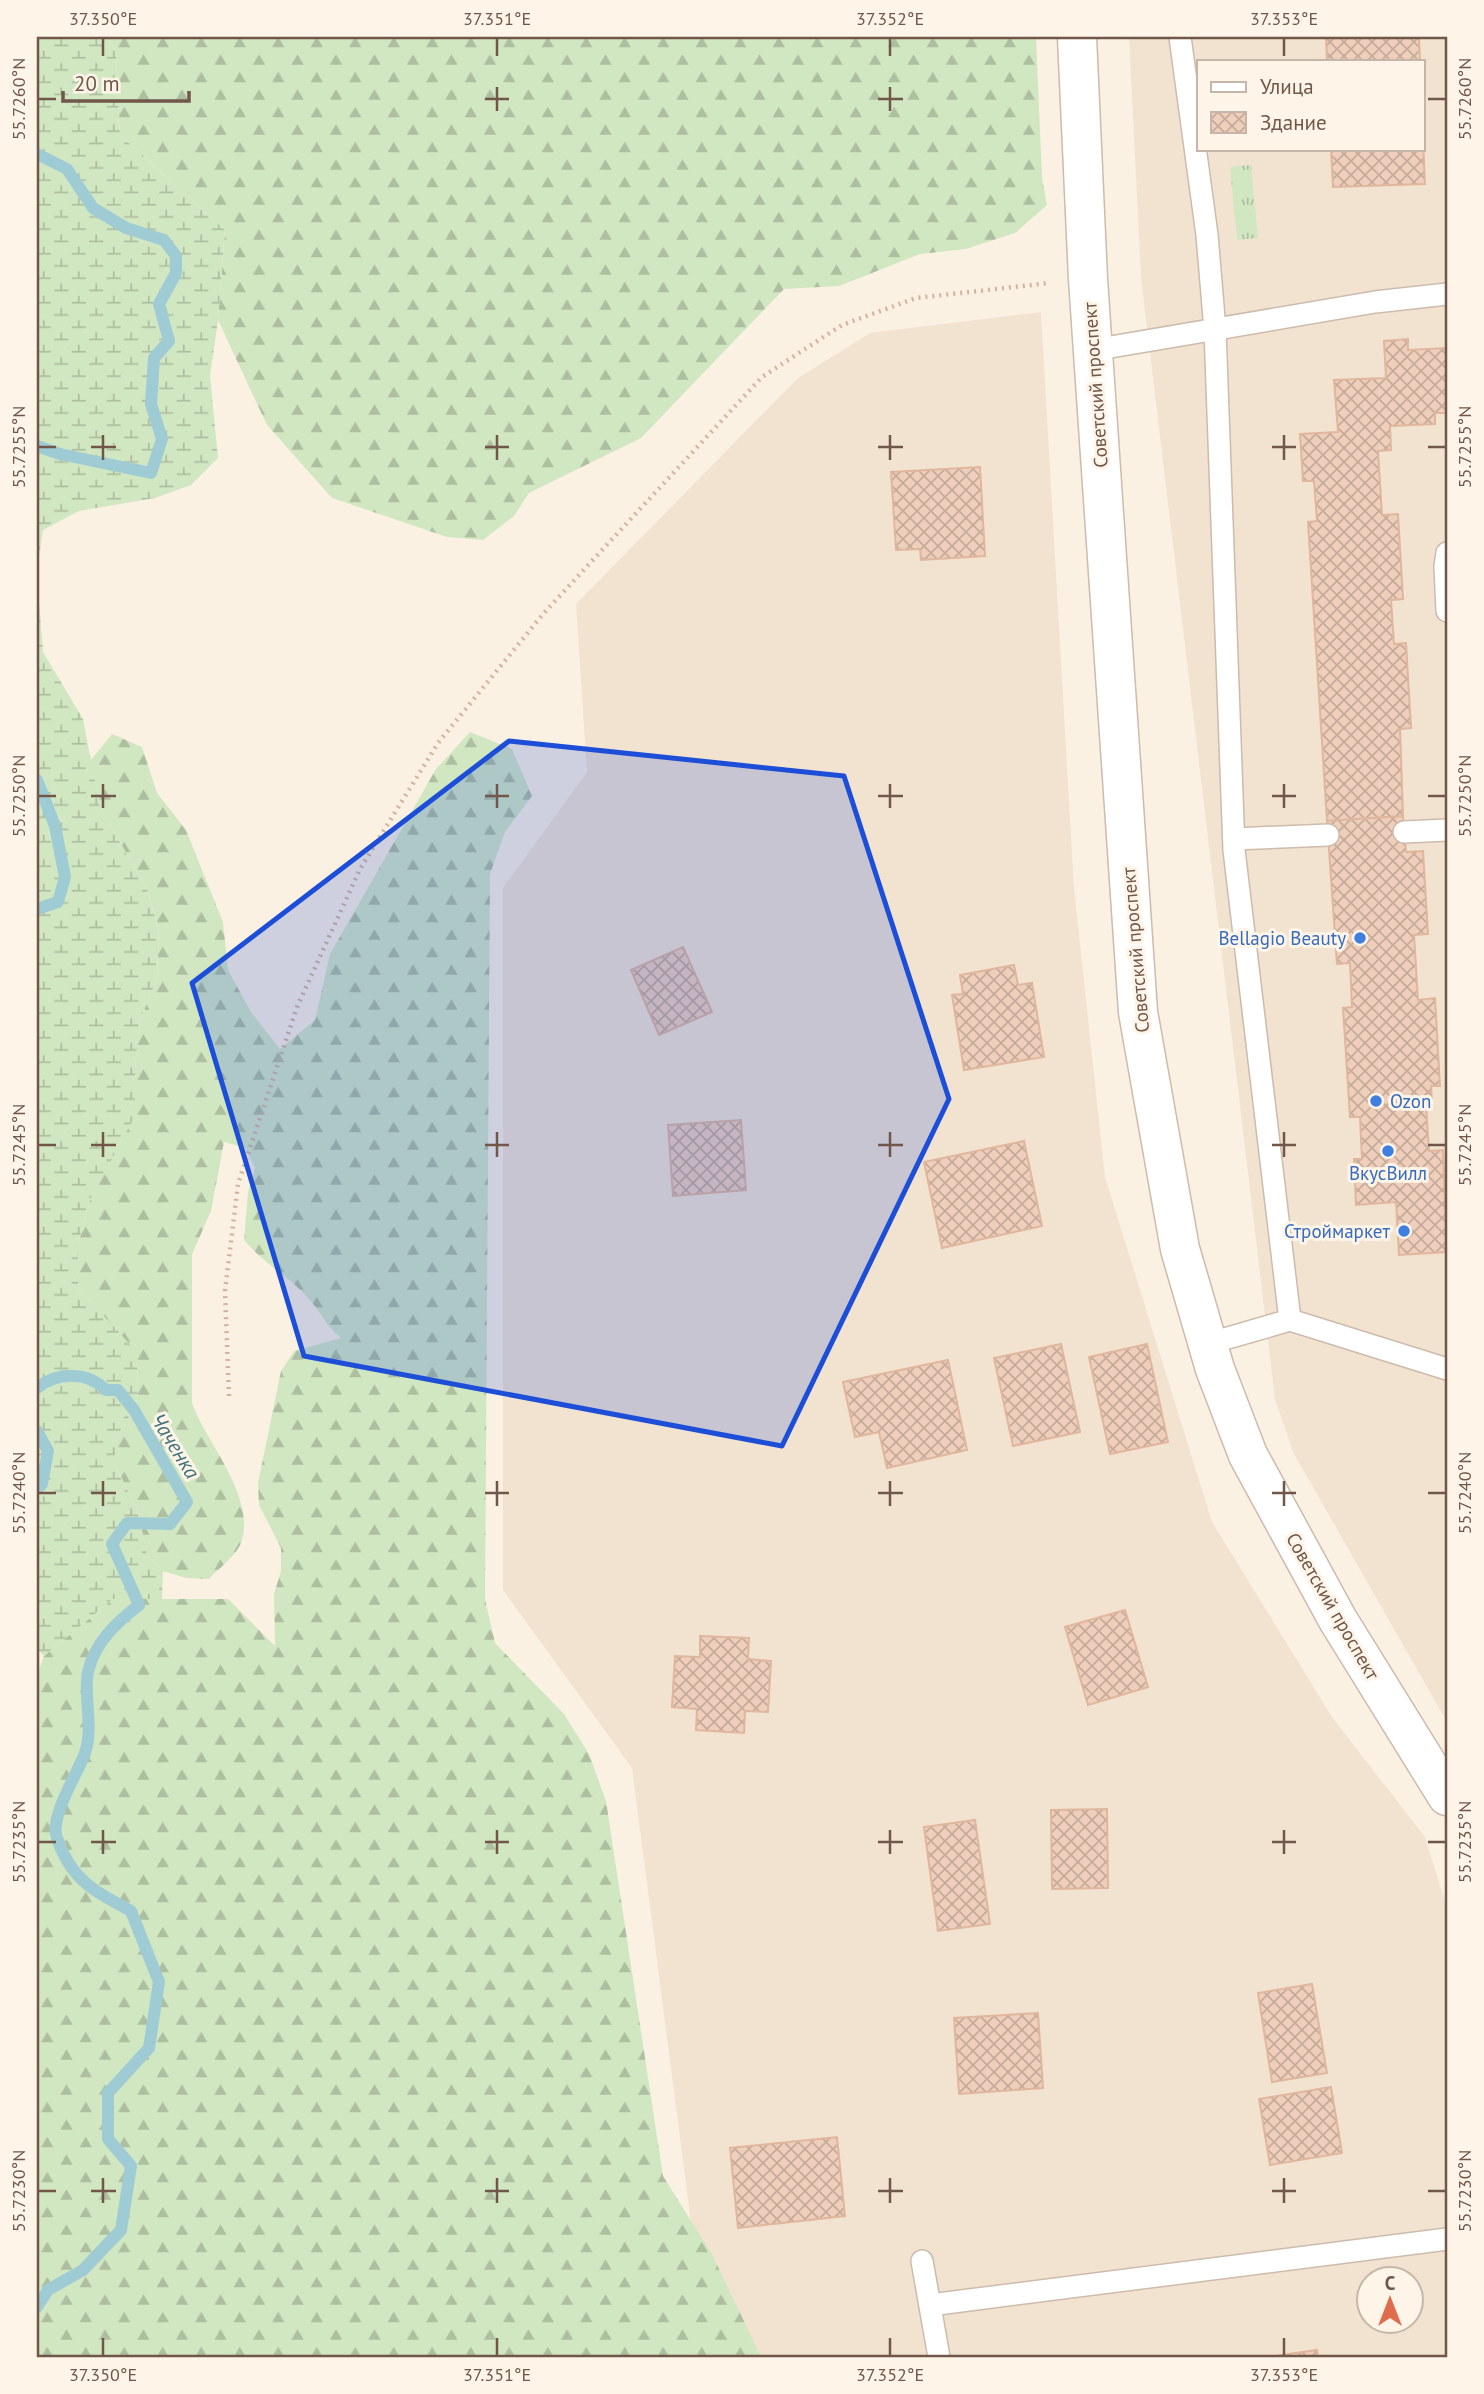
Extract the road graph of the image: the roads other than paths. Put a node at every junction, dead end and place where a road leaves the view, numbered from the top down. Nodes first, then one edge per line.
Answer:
1 (1077, 37) edge
2 (1180, 37) edge
3 (1447, 294) edge
4 (1215, 330) junction
5 (1093, 350) junction
6 (1447, 553) edge
7 (1447, 611) edge
8 (1447, 830) edge
9 (1404, 832) dead end
10 (1328, 835) dead end
11 (1234, 839) junction
12 (1290, 1320) junction
13 (1207, 1344) junction
14 (1447, 1368) edge
15 (1447, 1796) edge
16 (1447, 2239) edge
17 (922, 2261) dead end
18 (930, 2305) junction
19 (939, 2357) edge

1 - 5 street, Советский проспект
2 - 4 lane
3 - 4 lane
4 - 5 lane
4 - 11 lane
5 - 13 street, Советский проспект
6 - 7 lane
8 - 9 lane
10 - 11 lane
11 - 12 lane
12 - 13 lane
12 - 14 lane
13 - 15 street, Советский проспект
16 - 18 lane
17 - 18 lane
18 - 19 lane

